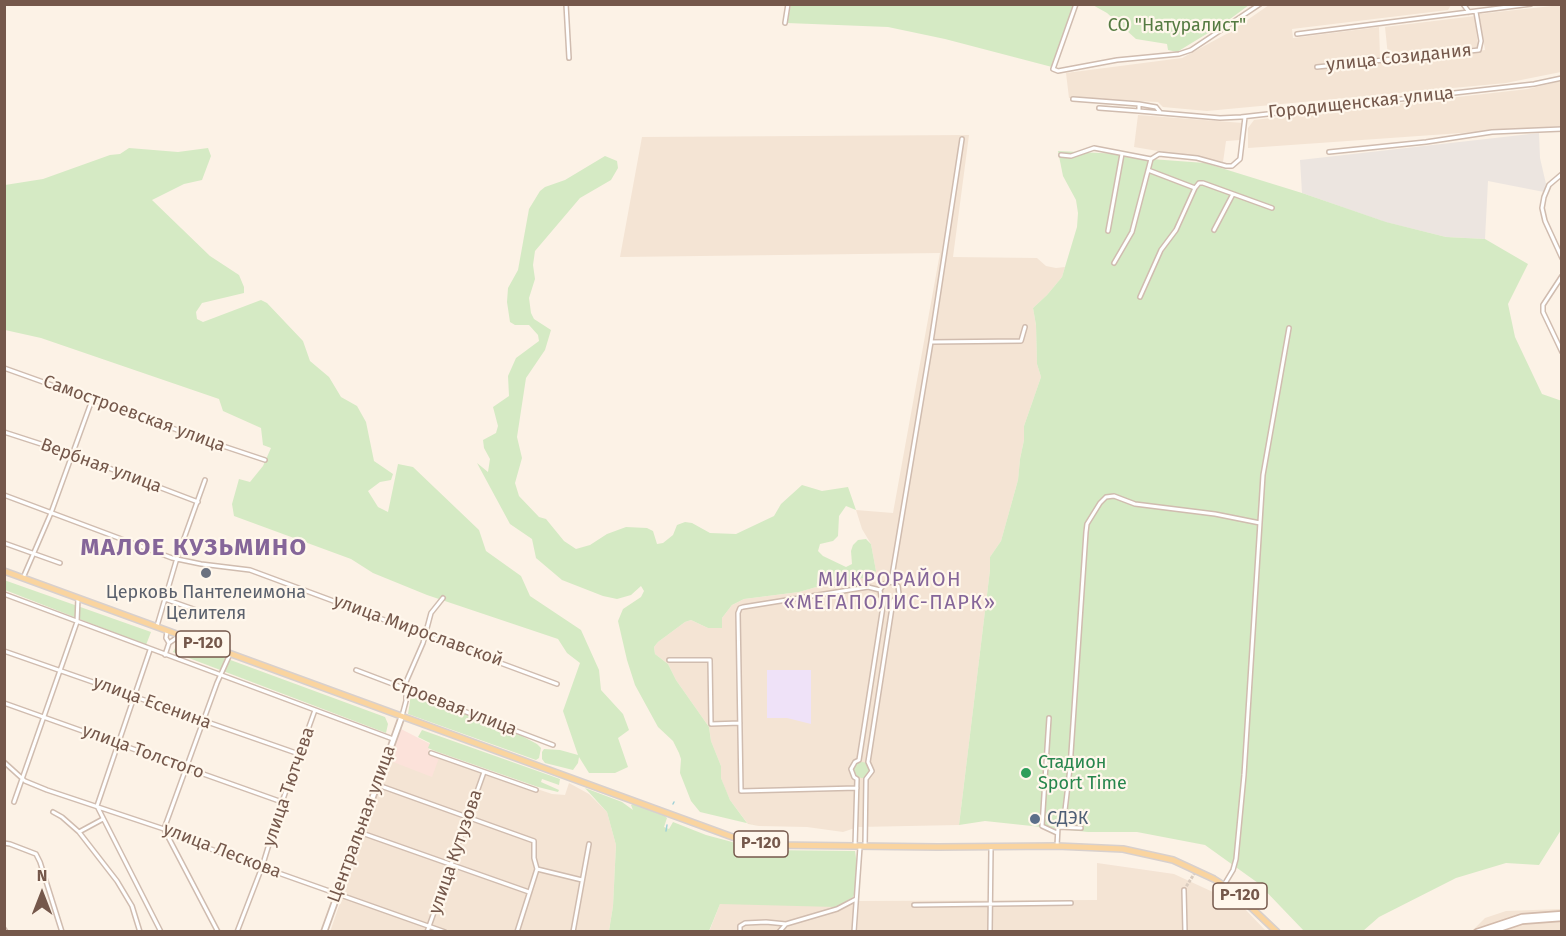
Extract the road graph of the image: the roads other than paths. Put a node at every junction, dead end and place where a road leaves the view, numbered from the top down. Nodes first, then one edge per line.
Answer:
1 (566, 4) edge
2 (788, 4) edge
3 (1076, 4) edge
4 (1260, 4) edge
5 (1463, 4) edge
6 (1531, 4) edge
7 (1476, 12) junction
8 (1470, 13) junction
9 (785, 23) dead end
10 (1297, 34) dead end
11 (569, 58) dead end
12 (1317, 67) dead end
13 (1562, 78) edge
14 (1073, 99) dead end
15 (1139, 104) junction
16 (1099, 108) dead end
17 (1139, 111) junction
18 (1160, 112) junction
19 (1245, 117) junction
20 (1562, 129) edge
21 (962, 139) dead end
22 (1329, 152) dead end
23 (1122, 153) junction
24 (1061, 155) dead end
25 (1151, 159) junction
26 (1148, 170) junction
27 (1562, 174) edge
28 (1195, 188) junction
29 (1233, 194) junction
30 (1272, 207) dead end
31 (1214, 230) dead end
32 (1108, 231) dead end
33 (1562, 258) edge
34 (1114, 263) dead end
35 (1562, 276) edge
36 (1140, 297) dead end
37 (1025, 327) dead end
38 (1289, 328) dead end
39 (931, 342) junction
40 (1562, 352) edge
41 (4, 368) edge
42 (92, 399) junction
43 (4, 432) edge
44 (72, 454) junction
45 (265, 460) dead end
46 (205, 480) dead end
47 (4, 495) edge
48 (198, 502) junction
49 (51, 513) junction
50 (1260, 523) junction
51 (4, 543) edge
52 (33, 554) junction
53 (177, 558) junction
54 (60, 562) dead end
55 (4, 571) edge
56 (24, 578) junction
57 (891, 582) junction
58 (880, 590) junction
59 (4, 594) edge
60 (78, 598) junction
61 (443, 598) dead end
62 (165, 599) junction
63 (884, 600) junction
64 (893, 601) junction
65 (199, 611) dead end
66 (77, 622) junction
67 (157, 628) junction
68 (167, 632) junction
69 (425, 634) junction
70 (179, 636) junction
71 (169, 643) junction
72 (150, 650) junction
73 (4, 651) edge
74 (230, 654) junction
75 (165, 655) junction
76 (669, 660) dead end
77 (61, 670) junction
78 (356, 670) dead end
79 (222, 675) junction
80 (557, 684) dead end
81 (406, 688) junction
82 (135, 697) junction
83 (4, 703) edge
84 (315, 710) junction
85 (402, 716) junction
86 (45, 717) junction
87 (1049, 718) dead end
88 (204, 722) junction
89 (740, 723) junction
90 (393, 739) junction
91 (119, 744) junction
92 (553, 745) dead end
93 (431, 753) dead end
94 (299, 754) junction
95 (859, 760) junction
96 (4, 762) edge
97 (868, 762) junction
98 (188, 768) junction
99 (484, 772) junction
100 (21, 778) junction
101 (857, 779) junction
102 (866, 779) junction
103 (376, 785) junction
104 (856, 788) junction
105 (536, 790) dead end
106 (14, 802) dead end
107 (282, 802) junction
108 (97, 806) junction
109 (53, 812) dead end
110 (468, 817) junction
111 (103, 819) junction
112 (1063, 827) junction
113 (1081, 828) dead end
114 (164, 829) junction
115 (80, 832) junction
116 (359, 832) junction
117 (1057, 833) junction
118 (4, 843) edge
119 (589, 844) dead end
120 (860, 846) junction
121 (991, 846) junction
122 (1057, 846) junction
123 (450, 864) junction
124 (262, 867) junction
125 (537, 869) junction
126 (582, 880) junction
127 (1224, 885) junction
128 (1184, 890) tunnel mouth
129 (530, 892) junction
130 (337, 894) junction
131 (856, 899) junction
132 (1071, 903) dead end
133 (990, 904) junction
134 (914, 905) dead end
135 (1562, 916) edge
136 (786, 924) junction
137 (430, 926) junction
138 (62, 932) edge
139 (140, 932) edge
140 (161, 932) edge
141 (218, 932) edge
142 (237, 932) edge
143 (324, 932) edge
144 (427, 932) edge
145 (445, 932) edge
146 (517, 932) edge
147 (573, 932) edge
148 (740, 932) edge
149 (779, 932) edge
150 (854, 932) edge
151 (990, 932) edge
152 (1185, 932) edge
153 (1277, 932) edge
154 (1477, 932) edge
155 (1489, 932) edge

1 - 11 street
2 - 9 street
3 - 4 street
5 - 8 street
6 - 7 street
7 - 8 street
7 - 12 street, улица Созидания
8 - 10 street
13 - 19 street, Городищенская улица
14 - 15 street, Городищенская улица
15 - 17 street
15 - 18 street, Городищенская улица
16 - 17 street, Городищенская улица
17 - 18 street, Городищенская улица
18 - 19 street, Городищенская улица
19 - 25 street
20 - 22 street
21 - 39 street
23 - 24 street
23 - 25 street
23 - 32 street
25 - 26 street
26 - 28 street
26 - 34 street
27 - 33 street
28 - 29 street
28 - 36 street
29 - 30 street
29 - 31 street
35 - 40 street
37 - 39 street
38 - 50 street
39 - 57 street
41 - 42 street, Самостроевская улица
42 - 44 street
42 - 45 street, Самостроевская улица
43 - 44 street, Вербная улица
44 - 48 street, Вербная улица
44 - 49 street
46 - 48 street
47 - 49 street, улица Мирославской
48 - 53 street
49 - 52 street
49 - 53 street, улица Мирославской
50 - 112 street
50 - 127 street
51 - 52 street
52 - 54 street
52 - 56 street
53 - 62 street
53 - 69 street, улица Мирославской
55 - 56 main road, Р-120
56 - 60 main road, Р-120
57 - 58 street
57 - 64 street
58 - 63 street
58 - 89 street
59 - 66 street
60 - 66 street
60 - 67 main road, Р-120
61 - 69 street
62 - 65 street
62 - 67 street
63 - 64 street
63 - 95 street
64 - 97 street
66 - 72 street
66 - 77 street
67 - 68 main road, Р-120
68 - 70 main road, Р-120
68 - 71 street
69 - 80 street, улица Мирославской
69 - 81 street
70 - 71 street
70 - 74 main road, Р-120
71 - 75 street
72 - 75 street
72 - 82 street
73 - 77 street, улица Есенина
74 - 79 street
74 - 85 main road, Р-120
75 - 79 street
76 - 89 street
77 - 82 street, улица Есенина
77 - 86 street
78 - 81 street, Строевая улица
79 - 84 street
79 - 88 street
81 - 85 street
81 - 92 street, Строевая улица
82 - 88 street, улица Есенина
82 - 91 street
83 - 86 street, улица Толстого
84 - 90 street
84 - 94 street, улица Тютчева
85 - 90 street, Центральная улица
85 - 120 main road, Р-120
86 - 91 street, улица Толстого
86 - 100 street
87 - 117 street
88 - 94 street, улица Есенина
88 - 98 street
89 - 104 street
90 - 103 street, Центральная улица
91 - 98 street, улица Толстого
91 - 108 street
93 - 99 street
94 - 107 street, улица Тютчева
95 - 97 street
95 - 101 street
96 - 100 street, улица Лескова
97 - 102 street
98 - 107 street, улица Толстого
98 - 114 street
99 - 105 street
99 - 110 street, улица Кутузова
100 - 106 street
100 - 108 street, улица Лескова
101 - 102 street
101 - 104 street
102 - 120 street
103 - 110 street
103 - 116 street, Центральная улица
104 - 120 street
107 - 124 street, улица Тютчева
108 - 111 street
108 - 114 street, улица Лескова
109 - 115 street
110 - 123 street, улица Кутузова
110 - 125 street
111 - 115 street
111 - 140 street
112 - 113 street
112 - 117 street
114 - 124 street, улица Лескова
114 - 141 street
115 - 139 street
116 - 123 street
116 - 130 street, Центральная улица
117 - 122 street
118 - 138 street
119 - 126 street
120 - 121 main road, Р-120
120 - 131 street
121 - 122 main road, Р-120
121 - 133 street
122 - 127 main road, Р-120
123 - 129 street
123 - 137 street, улица Кутузова
124 - 130 street, улица Лескова
124 - 142 street, улица Тютчева
125 - 126 street
125 - 129 street
126 - 147 street
127 - 153 main road, Р-120
128 - 152 street
129 - 146 street
130 - 137 street, улица Лескова
130 - 143 street, Центральная улица
131 - 136 street
131 - 150 street
132 - 133 street
133 - 134 street
133 - 151 street
135 - 154 street
135 - 155 street
136 - 148 street
136 - 149 street
137 - 144 street, улица Кутузова
137 - 145 street, улица Лескова

